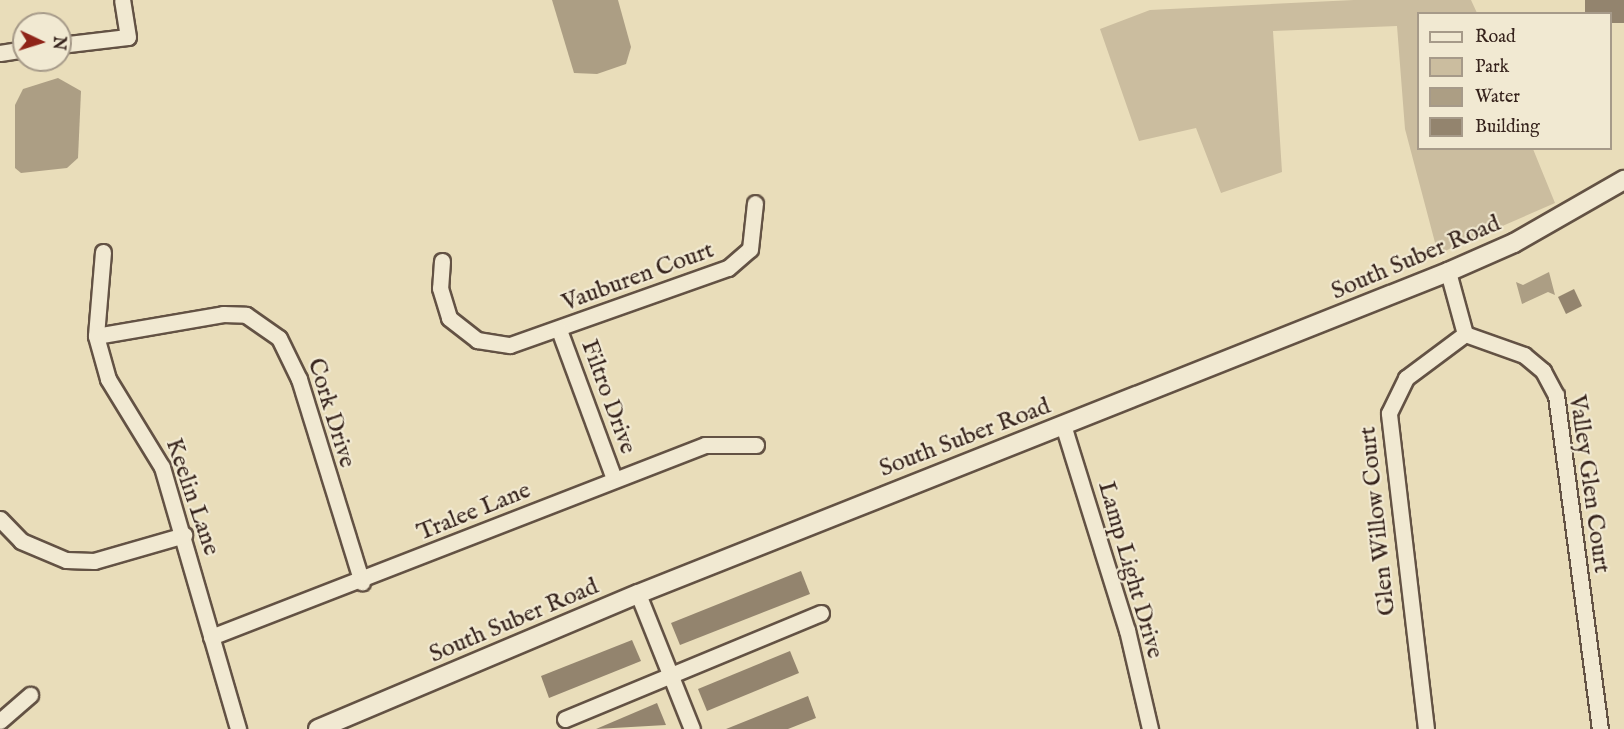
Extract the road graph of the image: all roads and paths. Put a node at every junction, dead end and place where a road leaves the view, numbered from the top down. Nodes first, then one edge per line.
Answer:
1 (122, 0) edge
2 (72, 44) edge
3 (1624, 180) edge
4 (755, 203) dead end
5 (103, 252) dead end
6 (442, 261) dead end
7 (1448, 272) junction
8 (560, 330) junction
9 (1465, 334) junction
10 (96, 336) junction
11 (1063, 425) junction
12 (756, 445) dead end
13 (614, 479) junction
14 (0, 519) edge
15 (184, 535) junction
16 (362, 582) junction
17 (638, 594) junction
18 (821, 613) dead end
19 (211, 637) junction
20 (671, 676) junction
21 (30, 695) dead end
22 (565, 719) dead end
23 (0, 721) edge
24 (238, 729) edge
25 (318, 729) edge
26 (692, 729) edge
27 (1150, 729) edge
28 (1426, 729) edge
29 (1600, 729) edge

1 - 2 street
3 - 7 street, South Suber Road
4 - 8 street, Vauburen Court
5 - 10 street, Keelin Lane
6 - 8 street, Vauburen Court
7 - 9 street
7 - 11 street, South Suber Road
8 - 13 street, Filtro Drive
9 - 28 street, Glen Willow Court
9 - 29 street, Valley Glen Court
10 - 15 street, Keelin Lane
10 - 16 street, Cork Drive
11 - 17 street, South Suber Road
11 - 27 street, Lamp Light Drive
12 - 13 street, Tralee Lane
13 - 16 street, Tralee Lane
14 - 15 street
15 - 19 street, Keelin Lane
16 - 19 street, Tralee Lane
17 - 20 street
17 - 25 street, South Suber Road
18 - 20 street
19 - 24 street, Keelin Lane
20 - 22 street
20 - 26 street
21 - 23 street

